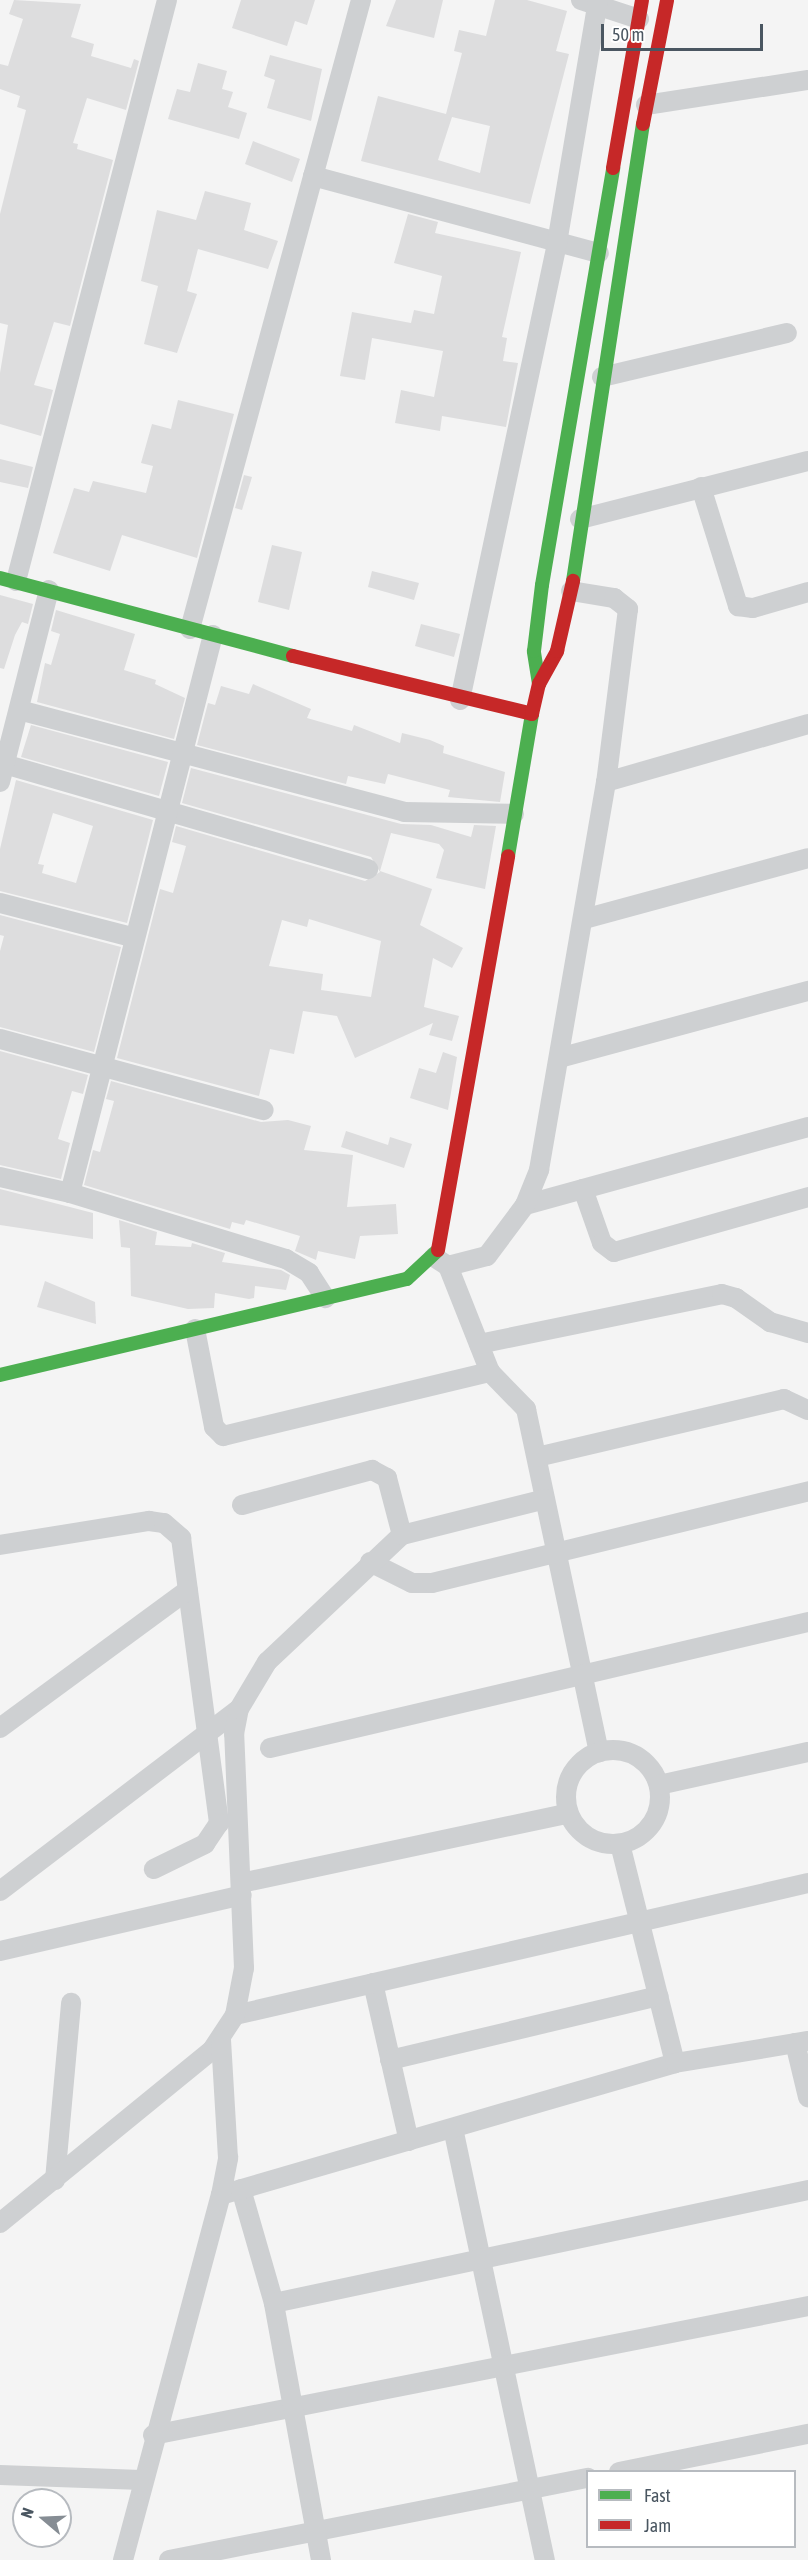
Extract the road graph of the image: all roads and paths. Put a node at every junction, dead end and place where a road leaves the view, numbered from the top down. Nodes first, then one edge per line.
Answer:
1 (167, 0) edge
2 (361, 0) edge
3 (667, 0) edge
4 (592, 1) edge
5 (641, 10) edge
6 (808, 80) edge
7 (646, 105) junction
8 (313, 176) junction
9 (558, 243) junction
10 (599, 253) junction
11 (787, 333) dead end
12 (602, 377) junction
13 (808, 461) edge
14 (701, 487) junction
15 (580, 519) junction
16 (8, 579) edge
17 (49, 590) junction
18 (571, 591) junction
19 (808, 592) edge
20 (190, 629) junction
21 (213, 635) junction
22 (539, 684) junction
23 (460, 700) junction
24 (19, 710) junction
25 (532, 714) junction
26 (808, 724) edge
27 (182, 754) junction
28 (2, 773) edge
29 (606, 782) junction
30 (168, 809) junction
31 (514, 814) junction
32 (808, 858) edge
33 (368, 869) dead end
34 (0, 903) edge
35 (584, 919) junction
36 (135, 938) junction
37 (808, 991) edge
38 (0, 1039) edge
39 (560, 1058) junction
40 (102, 1066) junction
41 (264, 1110) dead end
42 (808, 1127) edge
43 (0, 1177) edge
44 (583, 1189) junction
45 (70, 1193) junction
46 (808, 1197) edge
47 (525, 1205) junction
48 (441, 1262) junction
49 (325, 1298) junction
50 (195, 1329) junction
51 (808, 1333) edge
52 (479, 1344) junction
53 (490, 1372) junction
54 (0, 1375) edge
55 (808, 1410) edge
56 (537, 1457) junction
57 (808, 1491) edge
58 (545, 1499) junction
59 (242, 1505) dead end
60 (402, 1535) junction
61 (0, 1545) edge
62 (556, 1553) junction
63 (370, 1562) junction
64 (188, 1590) junction
65 (808, 1622) edge
66 (582, 1675) junction
67 (239, 1708) junction
68 (0, 1728) edge
69 (207, 1733) junction
70 (270, 1748) dead end
71 (599, 1752) junction
72 (808, 1752) edge
73 (659, 1785) junction
74 (569, 1813) junction
75 (620, 1844) junction
76 (154, 1869) dead end
77 (808, 1883) edge
78 (242, 1889) junction
79 (0, 1892) edge
80 (640, 1922) junction
81 (0, 1951) edge
82 (373, 1983) junction
83 (658, 1996) junction
84 (71, 2003) dead end
85 (234, 2015) junction
86 (221, 2039) junction
87 (802, 2042) edge
88 (390, 2060) junction
89 (675, 2063) junction
90 (808, 2097) edge
91 (453, 2128) junction
92 (409, 2141) junction
93 (55, 2180) junction
94 (241, 2189) junction
95 (808, 2190) edge
96 (221, 2195) junction
97 (0, 2223) edge
98 (480, 2256) junction
99 (274, 2303) junction
100 (808, 2306) edge
101 (503, 2366) junction
102 (293, 2407) junction
103 (808, 2434) edge
104 (153, 2435) junction
105 (629, 2470) edge
106 (0, 2475) edge
107 (586, 2478) edge
108 (142, 2480) junction
109 (529, 2489) junction
110 (316, 2532) junction
111 (123, 2560) edge
112 (169, 2560) edge
113 (321, 2560) edge
114 (545, 2560) edge

1 - 16 street
2 - 8 street
3 - 7 main road
4 - 5 street
4 - 9 street
5 - 10 main road
6 - 7 street
7 - 12 main road
8 - 9 street
8 - 20 street
9 - 10 street
9 - 23 street
10 - 22 main road
11 - 12 street
12 - 15 main road
13 - 14 street
14 - 15 street
14 - 19 street
15 - 18 main road
16 - 17 main road
17 - 20 main road
17 - 24 street
18 - 22 main road
18 - 29 street
20 - 21 main road
21 - 23 main road
21 - 27 street
22 - 25 main road
23 - 25 main road
24 - 27 street
24 - 28 street
25 - 31 main road
26 - 29 street
27 - 30 street
27 - 31 street
28 - 30 street
29 - 35 street
30 - 33 street
30 - 36 street
31 - 48 main road
32 - 35 street
34 - 36 street
35 - 39 street
36 - 40 street
37 - 39 street
38 - 40 street
39 - 47 street
40 - 41 street
40 - 45 street
42 - 44 street
43 - 45 street
44 - 46 street
44 - 47 street
45 - 49 street
47 - 48 street
48 - 49 main road
48 - 52 street
49 - 50 main road
50 - 53 street
50 - 54 main road
51 - 52 street
52 - 53 street
53 - 56 street
55 - 56 street
56 - 58 street
57 - 62 street
58 - 60 street
58 - 62 street
59 - 60 street
60 - 63 street
61 - 64 street
62 - 63 street
62 - 66 street
63 - 67 street
64 - 68 street
64 - 69 street
65 - 66 street
66 - 70 street
66 - 71 street
67 - 69 street
67 - 78 street
69 - 76 street
69 - 79 street
71 - 73 street
71 - 74 street
72 - 73 street
73 - 75 street
74 - 75 street
74 - 78 street
75 - 80 street
77 - 80 street
78 - 81 street
78 - 85 street
80 - 82 street
80 - 83 street
82 - 85 street
82 - 88 street
83 - 88 street
83 - 89 street
84 - 93 street
85 - 86 street
86 - 93 street
86 - 96 street
87 - 89 street
87 - 90 street
88 - 92 street
89 - 91 street
91 - 92 street
91 - 98 street
92 - 94 street
93 - 97 street
94 - 96 street
94 - 99 street
95 - 98 street
96 - 104 street
98 - 99 street
98 - 101 street
99 - 102 street
100 - 101 street
101 - 102 street
101 - 109 street
102 - 104 street
102 - 110 street
103 - 105 street
104 - 108 street
106 - 108 street
107 - 109 street
108 - 111 street
109 - 110 street
109 - 114 street
110 - 112 street
110 - 113 street

